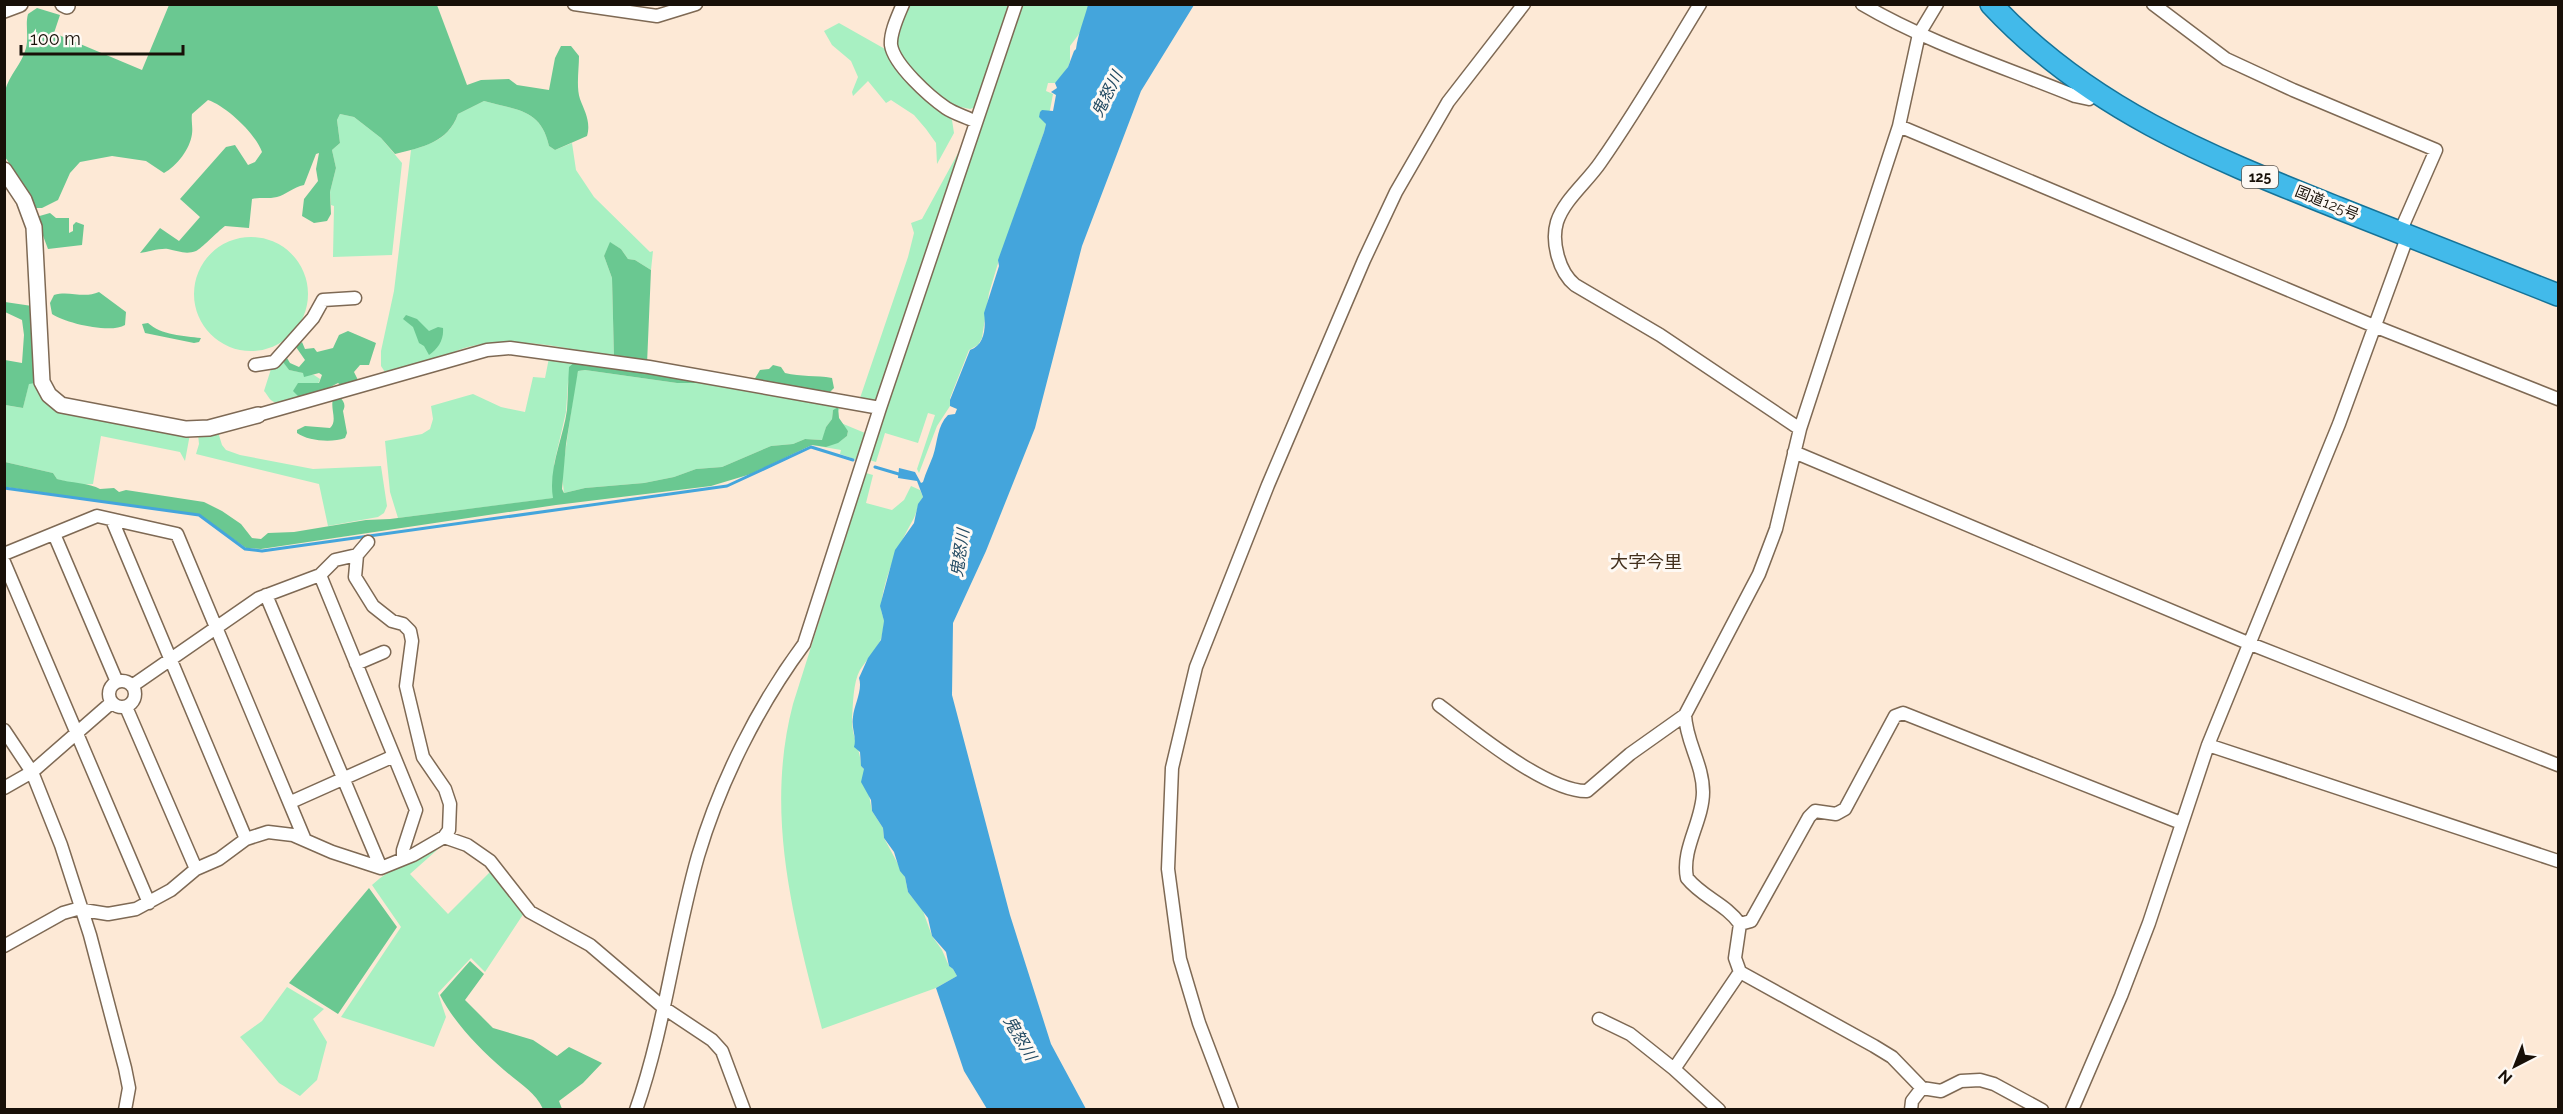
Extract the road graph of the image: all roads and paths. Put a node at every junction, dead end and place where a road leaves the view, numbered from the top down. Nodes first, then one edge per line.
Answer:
1 (20, 4) edge
2 (574, 4) edge
3 (696, 4) edge
4 (903, 4) edge
5 (1016, 4) edge
6 (1524, 4) edge
7 (1700, 4) edge
8 (1862, 4) edge
9 (1937, 4) edge
10 (1991, 4) edge
11 (2153, 4) edge
12 (4, 10) edge
13 (1919, 34) junction
14 (2097, 93) junction
15 (976, 122) junction
16 (1899, 126) junction
17 (4, 170) edge
18 (2404, 234) junction
19 (2559, 295) edge
20 (356, 298) dead end
21 (2374, 326) junction
22 (255, 365) dead end
23 (2559, 399) edge
24 (880, 408) junction
25 (258, 415) joint
26 (1800, 429) junction
27 (1794, 452) junction
28 (112, 520) junction
29 (54, 534) junction
30 (368, 542) dead end
31 (4, 554) edge
32 (357, 555) junction
33 (4, 562) edge
34 (320, 575) junction
35 (266, 595) junction
36 (218, 628) junction
37 (2248, 644) junction
38 (384, 652) dead end
39 (170, 661) junction
40 (356, 664) junction
41 (117, 682) junction
42 (132, 686) junction
43 (111, 703) junction
44 (1439, 705) dead end
45 (126, 707) junction
46 (1685, 715) junction
47 (4, 730) edge
48 (78, 734) junction
49 (2208, 745) junction
50 (394, 756) junction
51 (2559, 765) edge
52 (32, 772) junction
53 (343, 778) junction
54 (4, 788) edge
55 (291, 802) junction
56 (2181, 823) junction
57 (444, 837) junction
58 (246, 839) junction
59 (305, 840) junction
60 (403, 859) junction
61 (2559, 861) edge
62 (381, 868) junction
63 (196, 869) junction
64 (149, 903) junction
65 (82, 908) junction
66 (1740, 924) junction
67 (4, 946) edge
68 (1740, 972) junction
69 (664, 1008) junction
70 (1599, 1019) dead end
71 (1674, 1069) junction
72 (1922, 1088) junction
73 (125, 1110) edge
74 (636, 1110) edge
75 (744, 1110) edge
76 (1232, 1110) edge
77 (1719, 1110) edge
78 (1911, 1110) edge
79 (2042, 1110) edge
80 (2072, 1110) edge

1 - 12 street
2 - 3 street
4 - 15 street
5 - 15 street
6 - 76 street
7 - 26 street
8 - 13 street
9 - 13 street
10 - 14 highway, 国道125号 / 125
11 - 18 street
13 - 14 street
13 - 16 street
14 - 18 highway, 国道125号 / 125
15 - 24 street
16 - 21 street
16 - 26 street
17 - 25 street
18 - 19 highway, 国道125号 / 125
18 - 21 street
20 - 22 street
21 - 23 street
21 - 37 street
24 - 25 street
24 - 69 street
26 - 27 street
27 - 37 street
27 - 46 street
28 - 29 street
28 - 36 street
28 - 39 street
29 - 31 street
29 - 41 street
30 - 32 street
32 - 34 street
32 - 57 street
33 - 48 street
34 - 35 street
34 - 40 street
35 - 36 street
35 - 53 street
36 - 39 street
36 - 55 street
37 - 49 street
37 - 51 street
38 - 40 street
39 - 42 street
39 - 58 street
40 - 50 street
41 - 42 street
41 - 43 street
42 - 45 street
43 - 45 street
43 - 48 street
44 - 46 street
45 - 63 street
46 - 66 street
47 - 52 street
48 - 52 street
48 - 64 street
49 - 56 street
49 - 61 street
50 - 53 street
50 - 60 street
52 - 54 street
52 - 65 street
53 - 55 street
53 - 62 street
55 - 59 street
56 - 66 street
56 - 80 street
57 - 60 street
57 - 69 street
58 - 59 street
58 - 63 street
59 - 62 street
60 - 62 street
63 - 64 street
64 - 65 street
65 - 67 street
65 - 73 street
66 - 68 street
68 - 71 street
68 - 72 street
69 - 74 street
69 - 75 street
70 - 71 street
71 - 77 street
72 - 78 street
72 - 79 street

